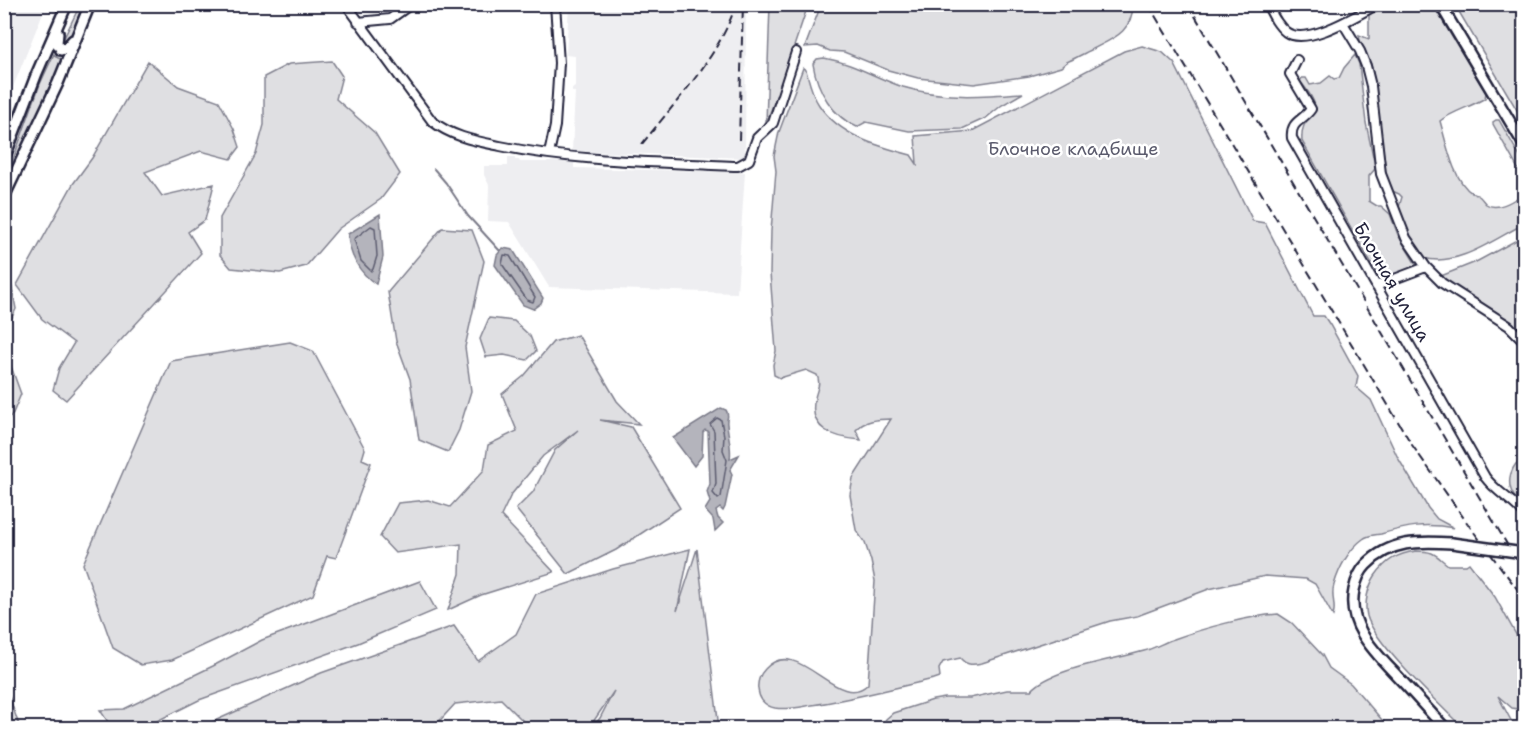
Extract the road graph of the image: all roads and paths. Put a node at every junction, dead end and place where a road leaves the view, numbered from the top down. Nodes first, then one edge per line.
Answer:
1 (67, 4) edge
2 (90, 4) edge
3 (346, 4) edge
4 (411, 4) edge
5 (555, 4) edge
6 (1267, 4) edge
7 (1378, 4) edge
8 (1440, 4) edge
9 (62, 16) junction
10 (358, 22) junction
11 (1343, 23) junction
12 (82, 27) junction
13 (796, 52) dead end
14 (1297, 60) dead end
15 (1524, 146) edge
16 (549, 154) junction
17 (4, 159) edge
18 (4, 197) edge
19 (1426, 267) junction
20 (1376, 286) junction
21 (1524, 341) edge
22 (1524, 514) edge
23 (1524, 553) edge
24 (1445, 729) edge

1 - 9 main road
2 - 12 main road
3 - 10 street
4 - 10 street
5 - 16 street
6 - 11 street
7 - 11 street
8 - 15 main road
9 - 12 main road
9 - 17 main road
10 - 16 street
11 - 19 street
12 - 18 main road
13 - 16 street
14 - 20 street, Блочная улица
19 - 20 street
19 - 21 street
20 - 22 street, Блочная улица
23 - 24 main road, bridge

